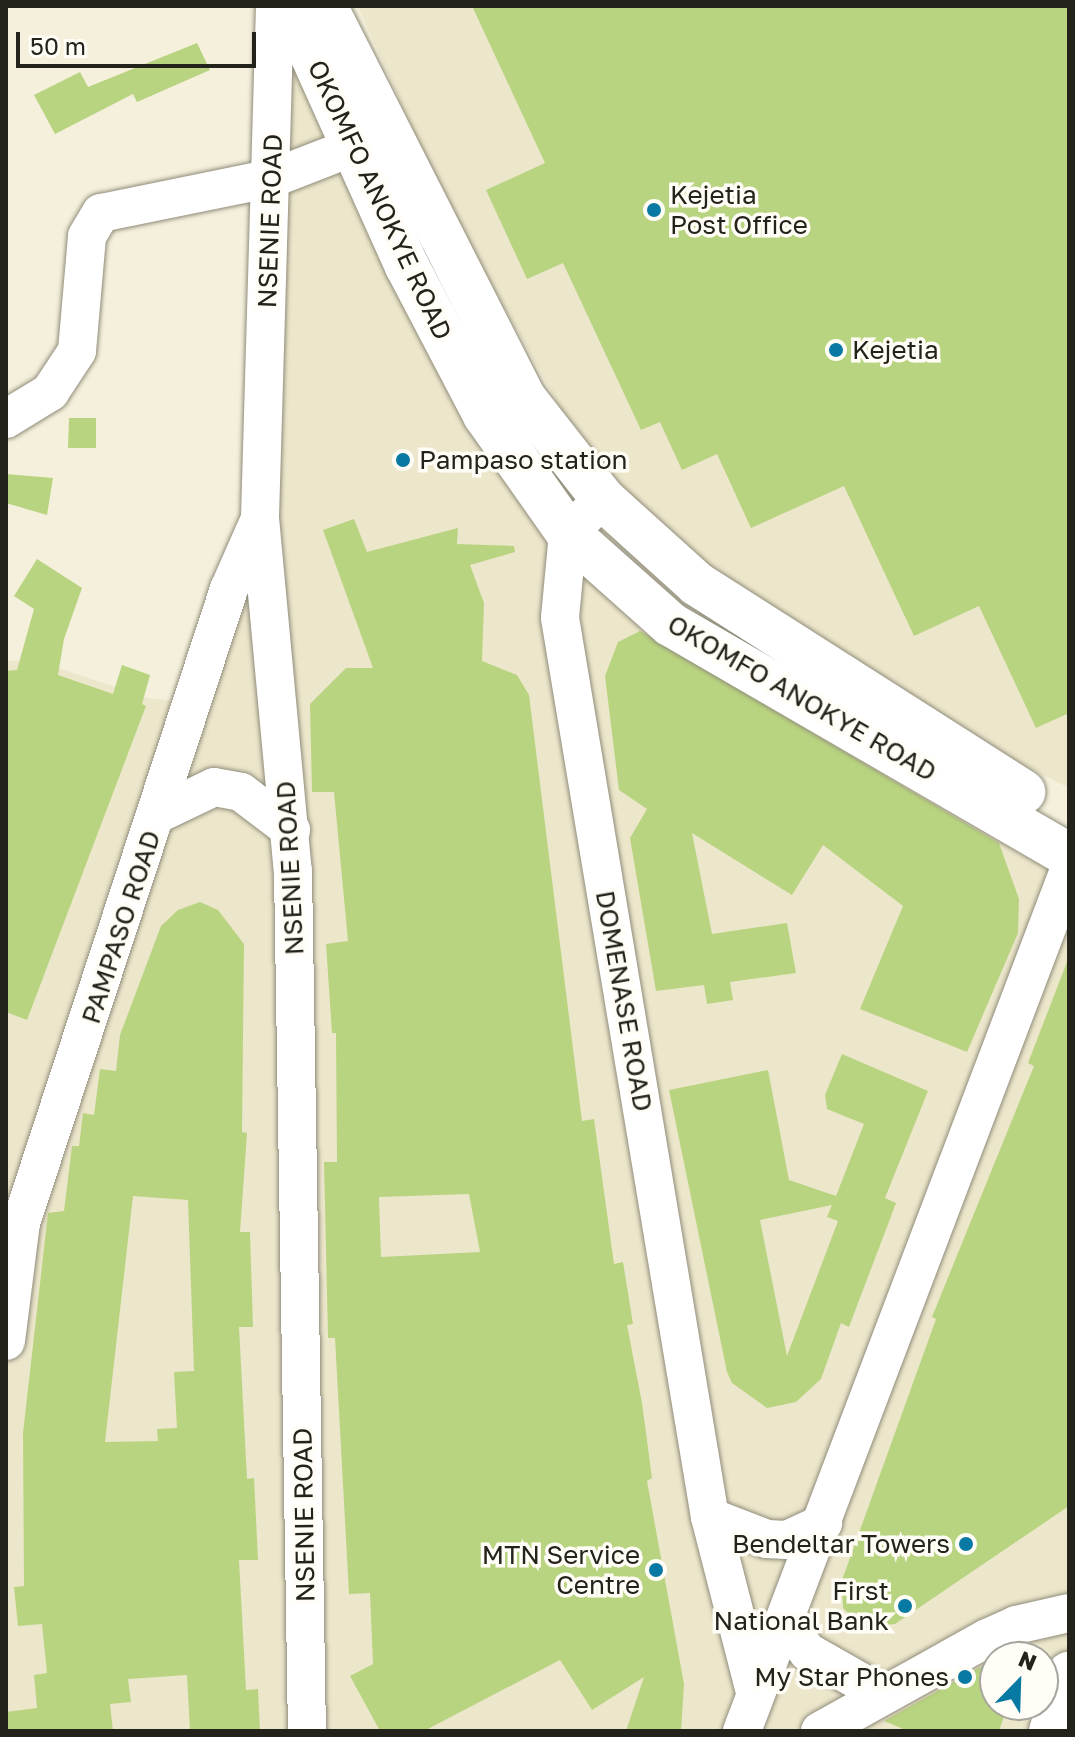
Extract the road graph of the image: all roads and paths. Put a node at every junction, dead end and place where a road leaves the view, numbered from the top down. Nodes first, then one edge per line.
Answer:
1 (275, 6) edge
2 (290, 6) edge
3 (325, 6) edge
4 (353, 147) junction
5 (273, 178) junction
6 (6, 419) edge
7 (603, 499) junction
8 (260, 518) junction
9 (568, 533) junction
10 (158, 814) junction
11 (1069, 820) edge
12 (291, 830) junction
13 (1069, 855) edge
14 (1069, 870) edge
15 (6, 1341) edge
16 (710, 1517) junction
17 (823, 1523) junction
18 (1069, 1613) edge
19 (785, 1622) junction
20 (1069, 1674) edge
21 (755, 1692) junction
22 (882, 1694) junction
23 (307, 1731) edge
24 (742, 1731) edge
25 (820, 1731) edge
26 (1051, 1731) edge

1 - 5 street, NSENIE ROAD
2 - 4 main road, OKOMFO ANOKYE ROAD
3 - 7 main road, OKOMFO ANOKYE ROAD
4 - 5 street
4 - 9 main road, OKOMFO ANOKYE ROAD
5 - 6 street
5 - 8 street, NSENIE ROAD
7 - 9 street
7 - 11 main road, OKOMFO ANOKYE ROAD
8 - 10 street, PAMPASO ROAD
8 - 12 street, NSENIE ROAD
9 - 13 main road, OKOMFO ANOKYE ROAD
9 - 16 street, DOMENASE ROAD
10 - 12 street
10 - 15 street, PAMPASO ROAD
12 - 23 street, NSENIE ROAD
14 - 17 street
16 - 17 street
16 - 21 street, DOMENASE ROAD
17 - 19 street
18 - 22 street
19 - 21 street
19 - 22 street
20 - 26 main road
21 - 24 street
22 - 25 street

